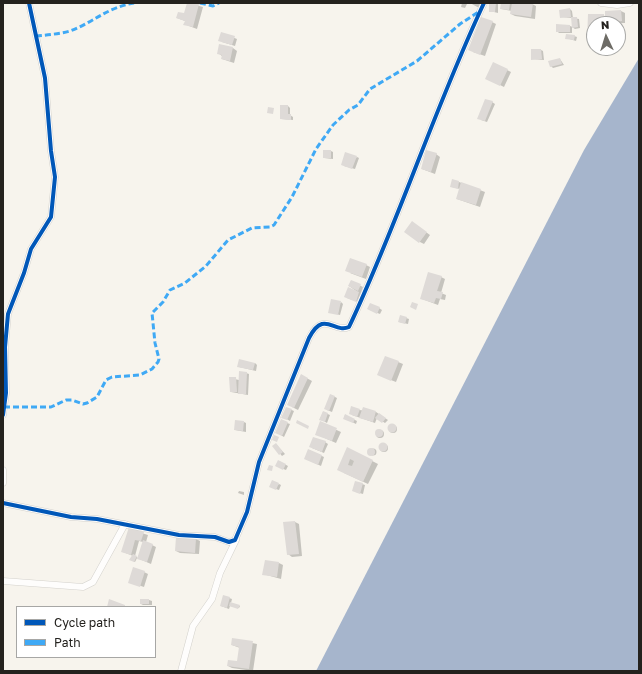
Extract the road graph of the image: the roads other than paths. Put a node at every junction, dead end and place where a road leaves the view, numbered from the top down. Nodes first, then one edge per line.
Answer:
1 (29, 3) edge
2 (484, 3) edge
3 (601, 3) edge
4 (630, 3) edge
5 (3, 415) edge
6 (3, 470) edge
7 (3, 483) edge
8 (3, 503) edge
9 (125, 524) junction
10 (236, 540) junction
11 (3, 581) edge
12 (181, 671) edge

1 - 5 street
2 - 10 street
3 - 4 street
6 - 7 street
8 - 9 street
9 - 10 street
9 - 11 street
10 - 12 street

